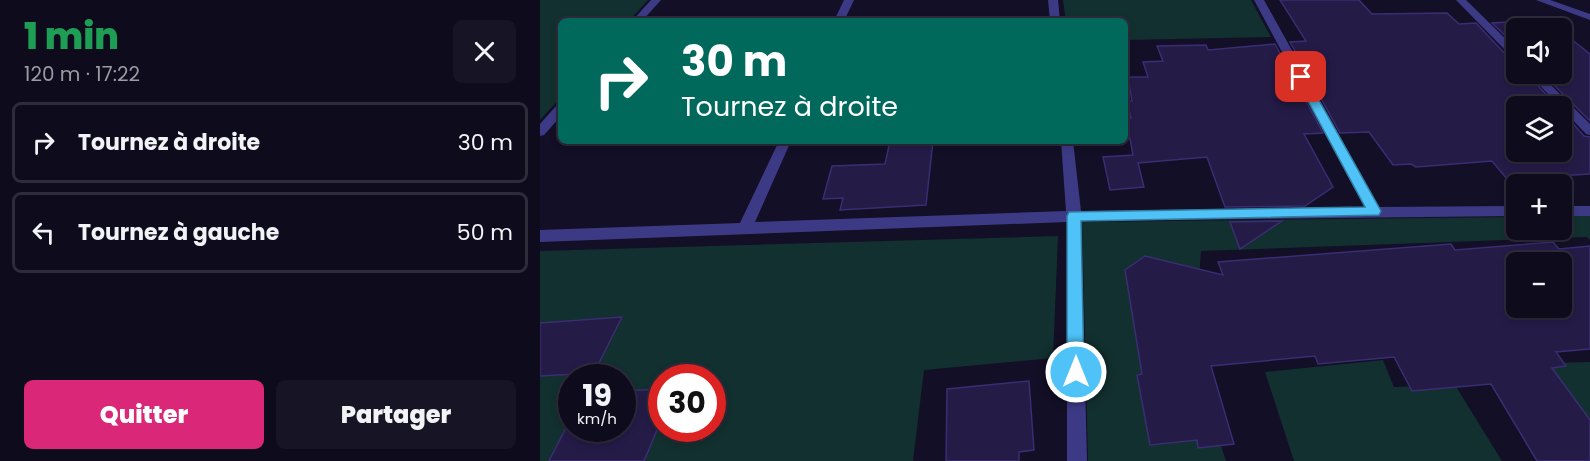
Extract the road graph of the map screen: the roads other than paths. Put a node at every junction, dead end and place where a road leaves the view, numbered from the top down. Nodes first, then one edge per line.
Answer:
1 (656, 0) edge
2 (849, 0) edge
3 (1053, 0) edge
4 (1259, 0) edge
5 (1461, 0) edge
6 (1541, 0) edge
7 (1590, 17) edge
8 (640, 18) edge
9 (840, 18) edge
10 (1055, 18) edge
11 (1506, 46) edge
12 (1544, 84) edge
13 (558, 111) edge
14 (1590, 130) edge
15 (540, 132) edge
16 (784, 144) edge
17 (1067, 144) edge
18 (1374, 211) junction
19 (1506, 211) edge
20 (1572, 211) edge
21 (1590, 211) edge
22 (1074, 216) junction
23 (745, 229) junction
24 (540, 236) edge
25 (1077, 461) edge

1 - 8 street
2 - 9 street
3 - 10 street
4 - 18 street
5 - 11 street
6 - 7 street
12 - 14 street
13 - 15 street
16 - 23 street
17 - 22 street
18 - 19 street
18 - 22 street
20 - 21 street
22 - 23 street
22 - 25 street
23 - 24 street

